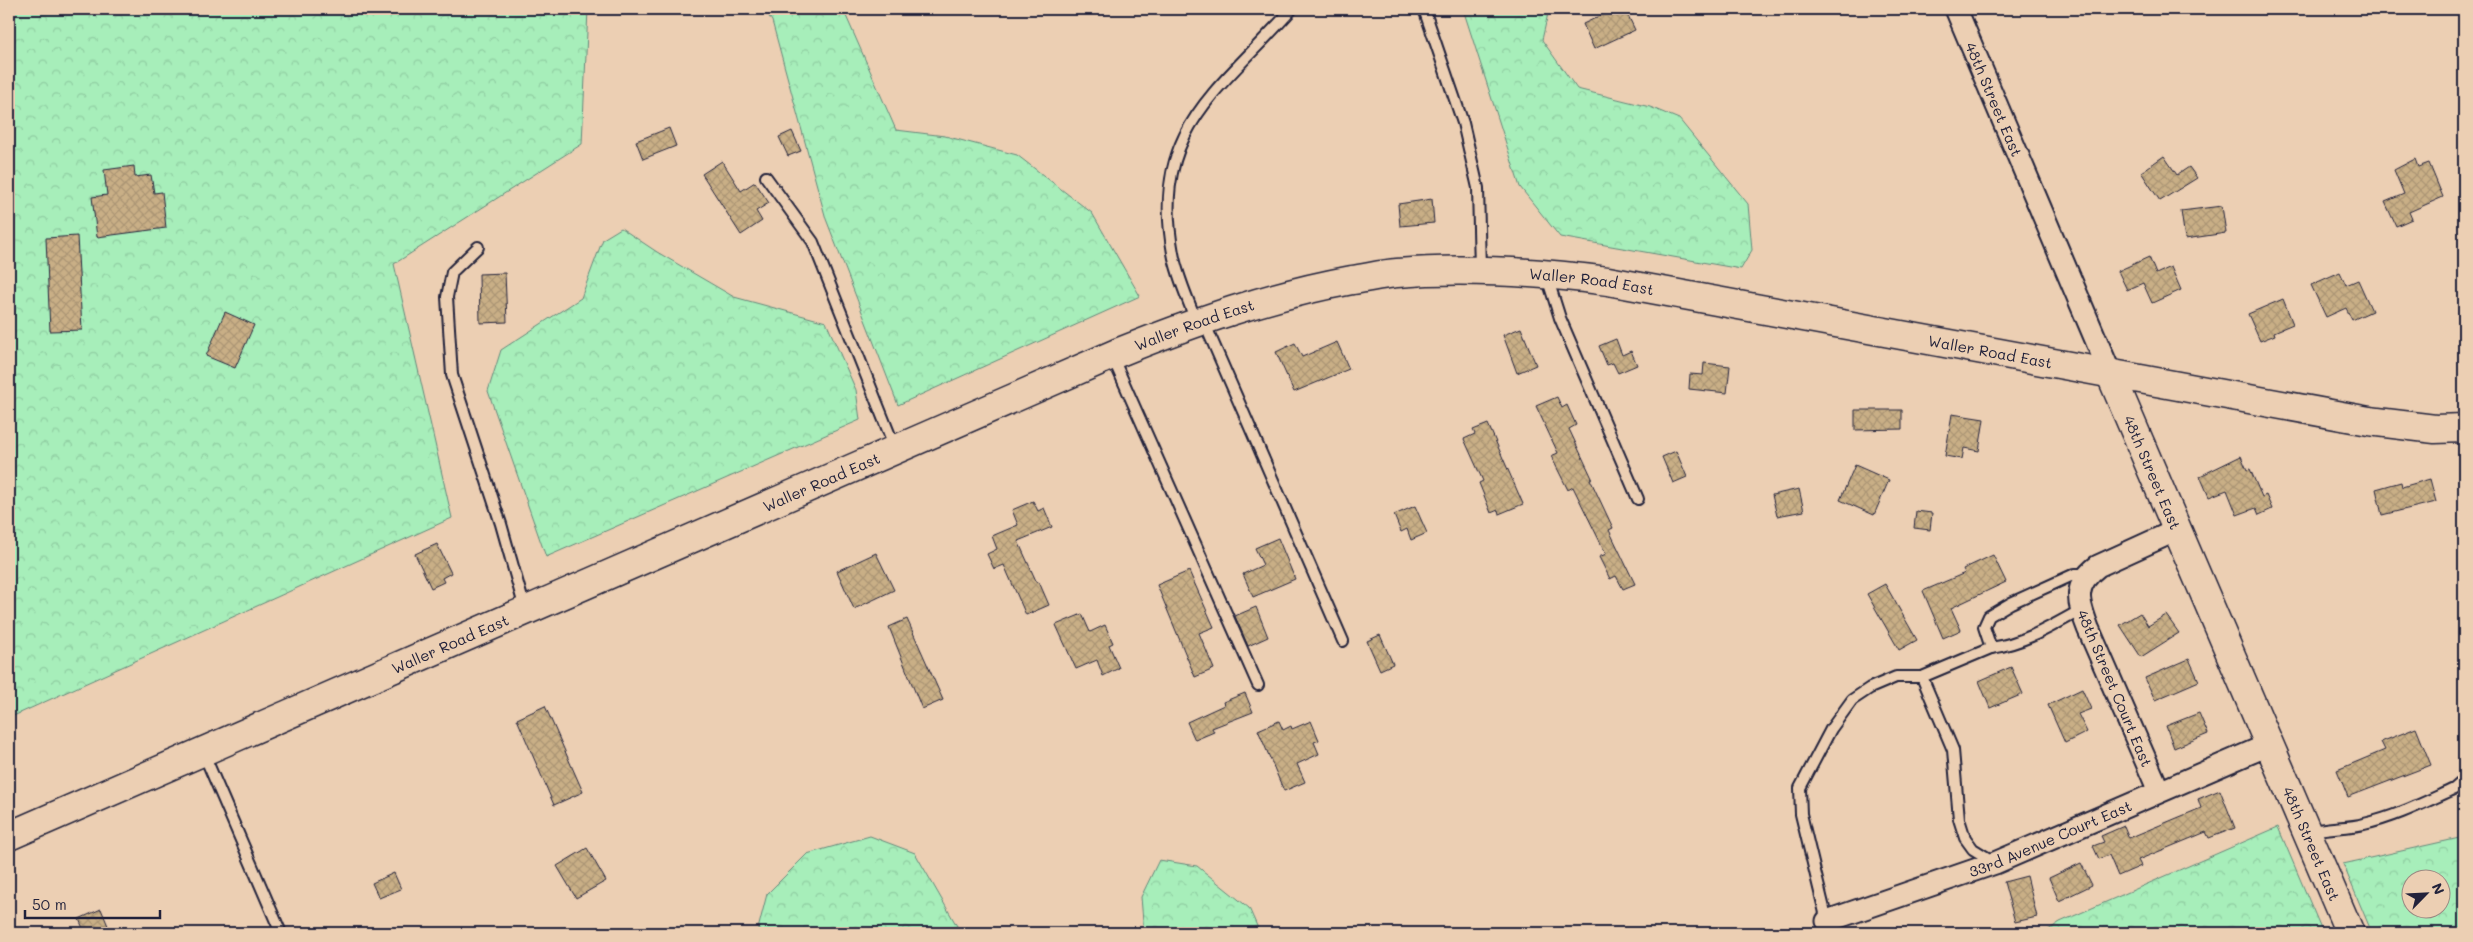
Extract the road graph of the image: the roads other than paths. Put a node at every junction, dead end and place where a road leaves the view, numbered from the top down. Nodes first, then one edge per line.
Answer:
1 (1292, 9) edge
2 (1424, 9) edge
3 (1956, 9) edge
4 (766, 177) dead end
5 (478, 247) dead end
6 (1480, 270) junction
7 (1546, 274) junction
8 (1199, 320) junction
9 (1112, 355) junction
10 (2110, 373) junction
11 (2464, 428) edge
12 (895, 449) junction
13 (1638, 499) dead end
14 (2177, 530) junction
15 (2085, 579) junction
16 (525, 610) junction
17 (2081, 610) junction
18 (1343, 641) dead end
19 (1991, 648) junction
20 (1922, 677) junction
21 (1258, 684) dead end
22 (2268, 745) junction
23 (202, 752) junction
24 (2462, 782) dead end
25 (2159, 791) junction
26 (9, 836) edge
27 (2309, 841) junction
28 (1995, 863) junction
29 (1827, 921) joint
30 (281, 933) edge
31 (2350, 933) edge

1 - 8 lane
2 - 6 lane
3 - 10 street, 48th Street East
4 - 12 lane
5 - 16 lane
6 - 7 street, Waller Road East
6 - 8 street, Waller Road East
7 - 10 street, Waller Road East
7 - 13 lane
8 - 9 street, Waller Road East
8 - 18 lane
9 - 12 street, Waller Road East
9 - 21 lane
10 - 11 street, Waller Road East
10 - 14 street, 48th Street East
12 - 16 street, Waller Road East
14 - 15 street
14 - 22 street, 48th Street East
15 - 17 street, 48th Street Court East
15 - 19 lane
16 - 23 street, Waller Road East
17 - 19 lane
17 - 25 street, 48th Street Court East
19 - 20 lane
20 - 28 lane
20 - 29 lane
22 - 25 street, 33rd Avenue Court East
22 - 27 street, 48th Street East
23 - 26 street, Waller Road East
23 - 30 lane
24 - 27 lane
25 - 28 street, 33rd Avenue Court East
27 - 31 street, 48th Street East
28 - 29 street, 33rd Avenue Court East

